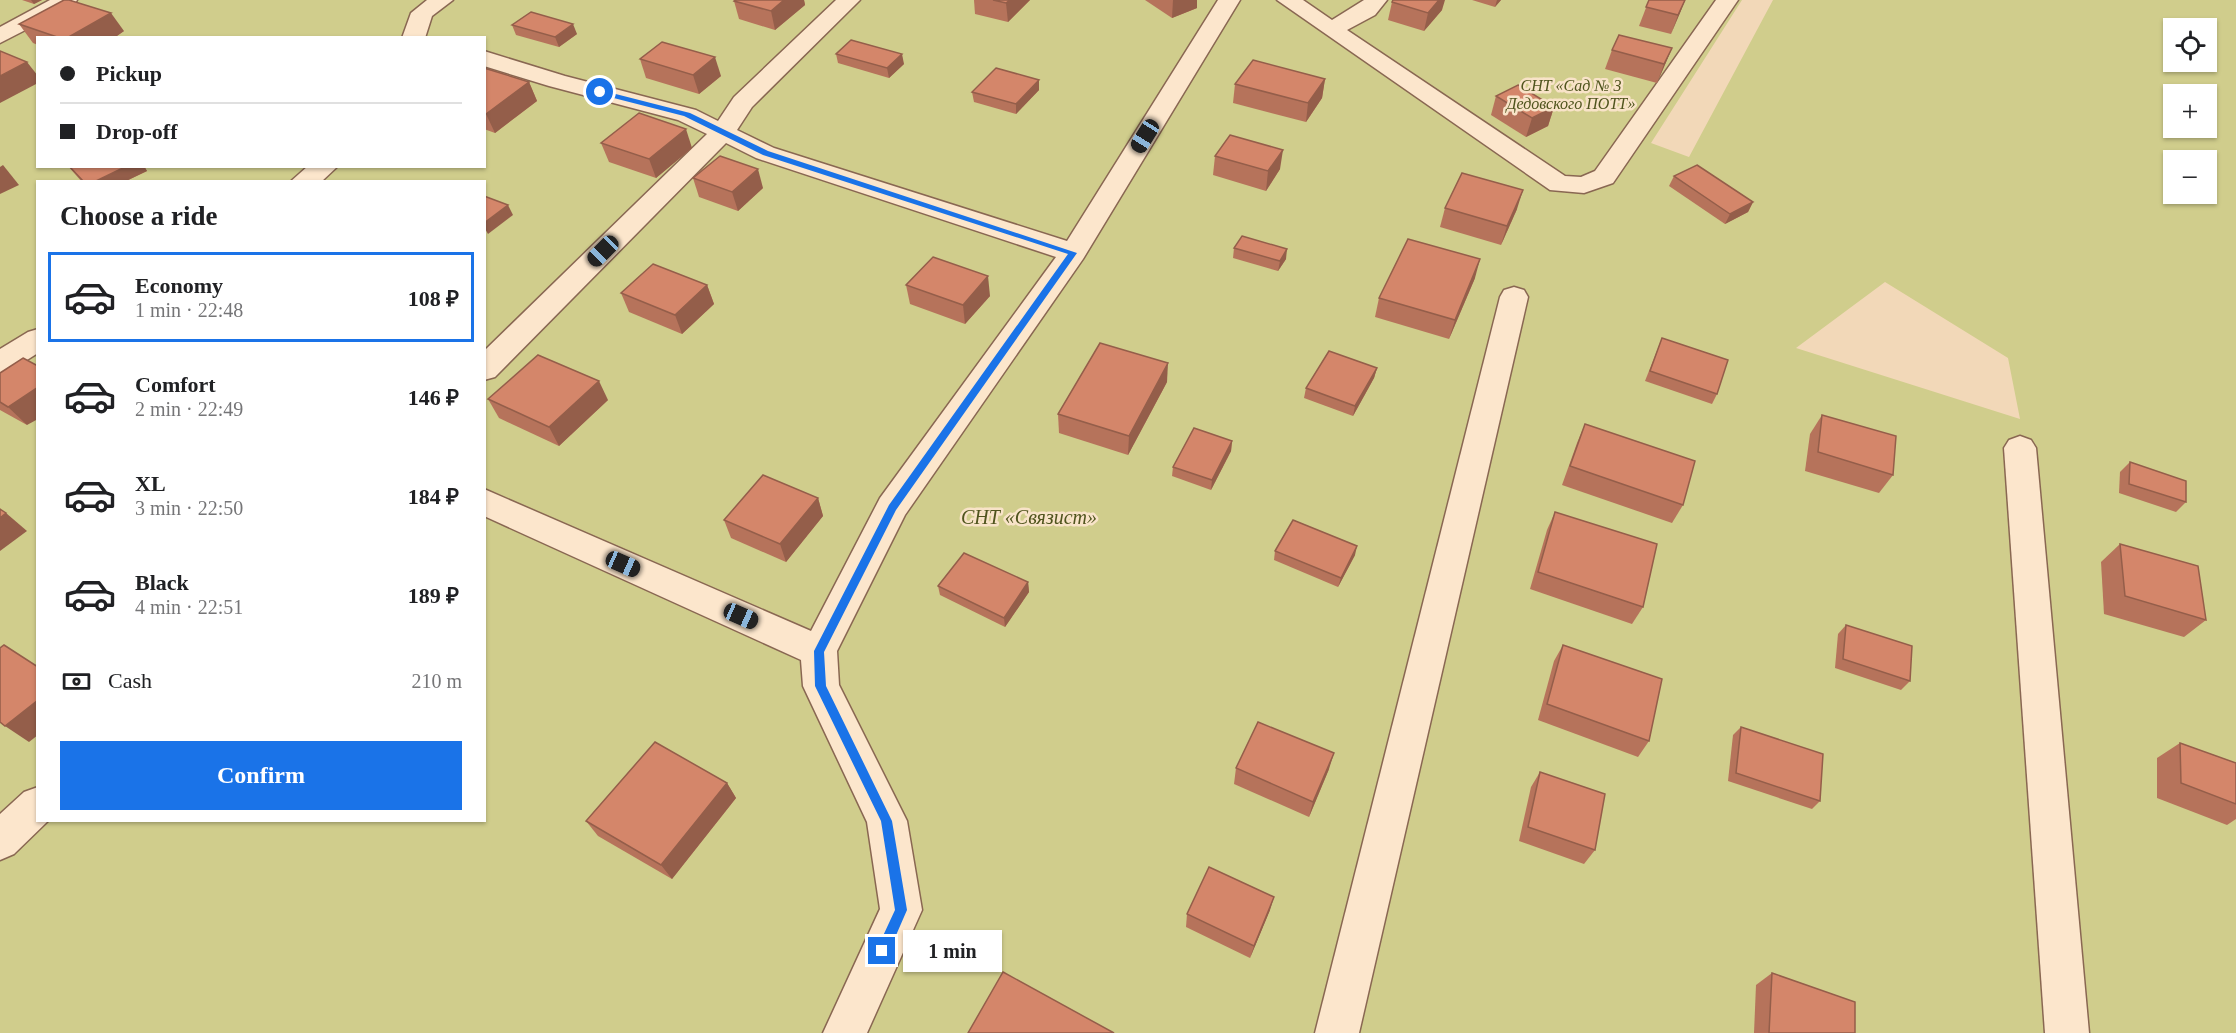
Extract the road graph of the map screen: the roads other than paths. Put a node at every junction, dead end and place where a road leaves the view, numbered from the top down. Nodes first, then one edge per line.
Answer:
1 (66, 0) edge
2 (442, 0) edge
3 (849, 0) edge
4 (1228, 0) edge
5 (1288, 0) edge
6 (1376, 0) edge
7 (1727, 0) edge
8 (1333, 28) junction
9 (0, 36) edge
10 (415, 36) edge
11 (486, 59) edge
12 (722, 133) junction
13 (323, 168) edge
14 (306, 180) edge
15 (1073, 253) junction
16 (1514, 297) dead end
17 (36, 340) edge
18 (0, 363) edge
19 (486, 367) edge
20 (2020, 448) dead end
21 (486, 503) edge
22 (819, 651) junction
23 (36, 807) edge
24 (0, 841) edge
25 (845, 1033) edge
26 (1337, 1033) edge
27 (2067, 1033) edge

1 - 9 street
2 - 10 street
3 - 12 street
4 - 15 street
5 - 8 street
6 - 8 street
7 - 8 street
11 - 12 street
12 - 15 street
12 - 19 street
13 - 14 street
15 - 22 street
16 - 26 street
17 - 18 street
20 - 27 street
21 - 22 street
22 - 25 street
23 - 24 street

